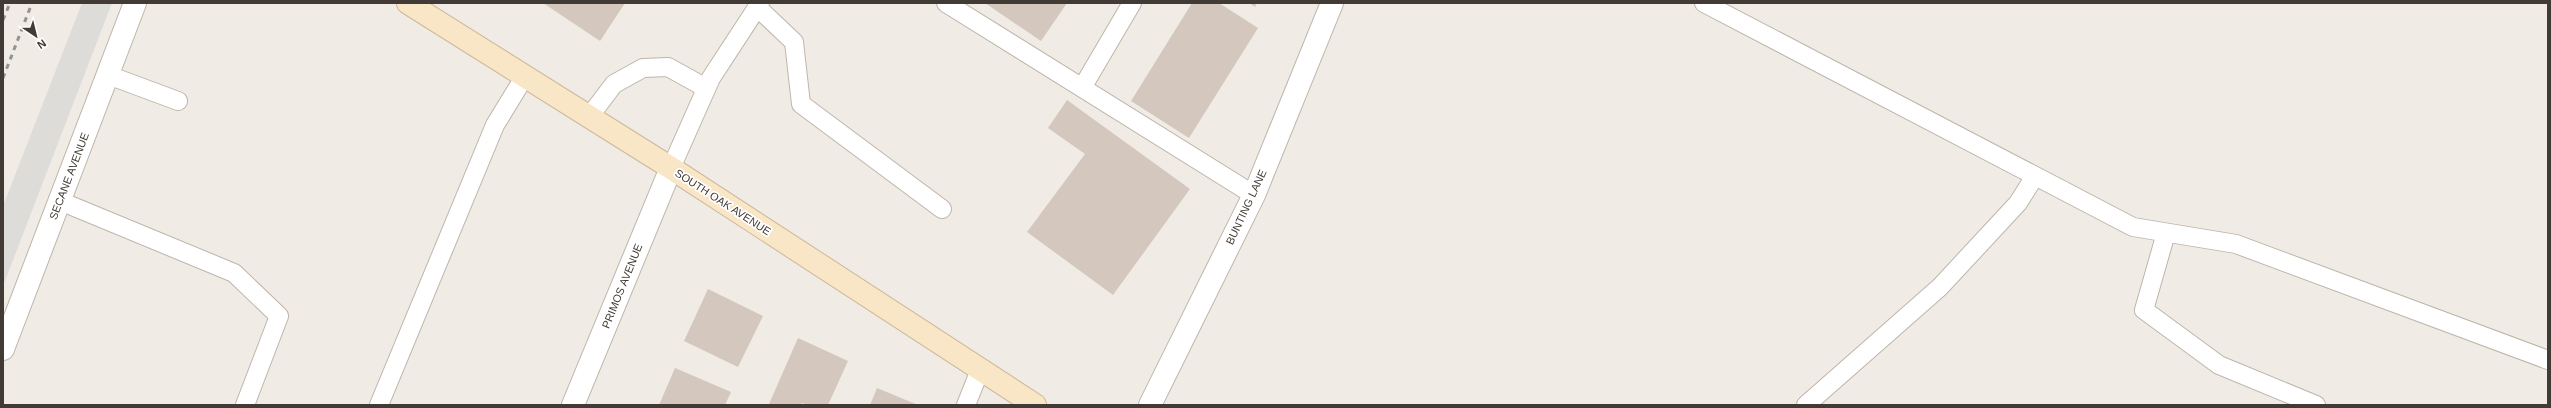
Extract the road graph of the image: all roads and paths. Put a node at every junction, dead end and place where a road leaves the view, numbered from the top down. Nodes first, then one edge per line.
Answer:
1 (135, 3) edge
2 (408, 3) edge
3 (946, 3) edge
4 (1132, 3) edge
5 (1332, 3) edge
6 (1704, 3) edge
7 (759, 5) edge
8 (108, 75) junction
9 (525, 76) junction
10 (706, 88) junction
11 (1082, 88) junction
12 (178, 101) dead end
13 (589, 117) junction
14 (671, 168) junction
15 (2034, 176) junction
16 (1254, 195) junction
17 (60, 201) junction
18 (942, 209) dead end
19 (2166, 233) junction
20 (3, 349) edge
21 (2548, 360) edge
22 (980, 370) junction
23 (245, 405) edge
24 (379, 405) edge
25 (573, 405) edge
26 (966, 405) edge
27 (1035, 405) edge
28 (1150, 405) edge
29 (1806, 405) edge
30 (2316, 405) edge

1 - 8 street, SECANE AVENUE
2 - 9 main road, SOUTH OAK AVENUE
3 - 11 lane
4 - 11 lane
5 - 16 street, BUNTING LANE
6 - 15 lane
7 - 10 lane
7 - 18 lane
8 - 12 lane
8 - 17 street, SECANE AVENUE
9 - 13 main road, SOUTH OAK AVENUE
9 - 24 lane
10 - 13 lane
10 - 14 lane
11 - 16 lane
13 - 14 main road, SOUTH OAK AVENUE
14 - 22 main road, SOUTH OAK AVENUE
14 - 25 street, PRIMOS AVENUE
15 - 19 lane
15 - 29 lane
16 - 28 street, BUNTING LANE
17 - 20 street, SECANE AVENUE
17 - 23 lane
19 - 21 lane
19 - 30 lane
22 - 26 lane
22 - 27 main road, SOUTH OAK AVENUE

